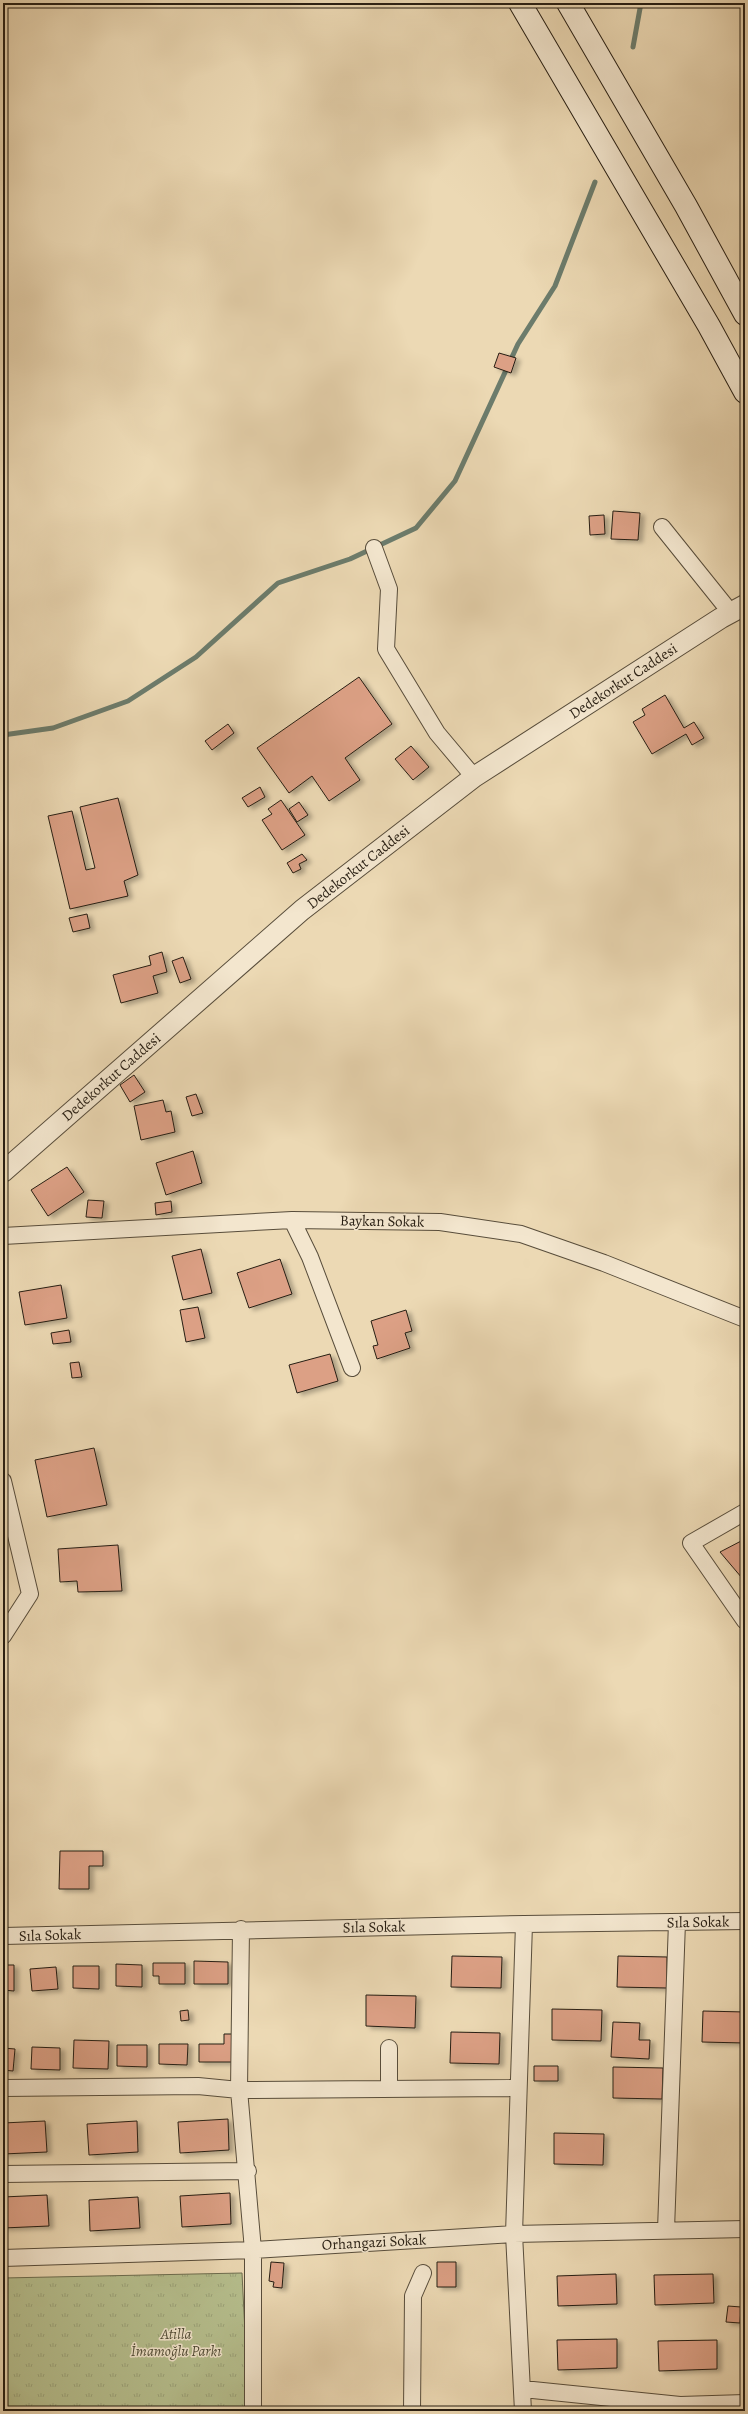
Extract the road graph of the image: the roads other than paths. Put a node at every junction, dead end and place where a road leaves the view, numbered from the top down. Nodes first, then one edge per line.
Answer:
1 (520, 3) edge
2 (568, 3) edge
3 (744, 308) edge
4 (745, 392) edge
5 (662, 527) dead end
6 (374, 548) dead end
7 (738, 609) edge
8 (474, 777) junction
9 (3, 1172) edge
10 (292, 1220) junction
11 (3, 1236) edge
12 (745, 1319) edge
13 (352, 1368) dead end
14 (3, 1481) edge
15 (745, 1512) edge
16 (745, 1621) edge
17 (3, 1636) edge
18 (745, 1921) edge
19 (677, 1922) junction
20 (524, 1924) junction
21 (241, 1929) junction
22 (3, 1936) edge
23 (389, 2048) dead end
24 (3, 2088) edge
25 (518, 2088) junction
26 (389, 2089) junction
27 (239, 2090) junction
28 (248, 2171) junction
29 (3, 2174) edge
30 (745, 2229) edge
31 (666, 2230) junction
32 (514, 2234) junction
33 (253, 2250) junction
34 (3, 2258) edge
35 (423, 2272) dead end
36 (523, 2389) junction
37 (745, 2403) edge
38 (253, 2411) edge
39 (412, 2411) edge
40 (523, 2411) edge

1 - 4 main road
2 - 3 main road
5 - 7 street
6 - 8 street
7 - 8 street, Dedekorkut Caddesi
8 - 9 street, Dedekorkut Caddesi
10 - 11 street, Baykan Sokak
10 - 12 street, Baykan Sokak
10 - 13 street
14 - 17 street
15 - 16 street
18 - 19 street, Sıla Sokak
19 - 20 street, Sıla Sokak
19 - 31 street
20 - 21 street, Sıla Sokak
20 - 25 street
21 - 22 street, Sıla Sokak
21 - 27 street
23 - 26 street
24 - 27 street
25 - 26 street
25 - 32 street
26 - 27 street
27 - 28 street
28 - 29 street
28 - 33 street
30 - 31 street, Orhangazi Sokak
31 - 32 street, Orhangazi Sokak
32 - 33 street, Orhangazi Sokak
32 - 36 street
33 - 34 street, Orhangazi Sokak
33 - 38 street
35 - 39 street
36 - 37 street
36 - 40 street

